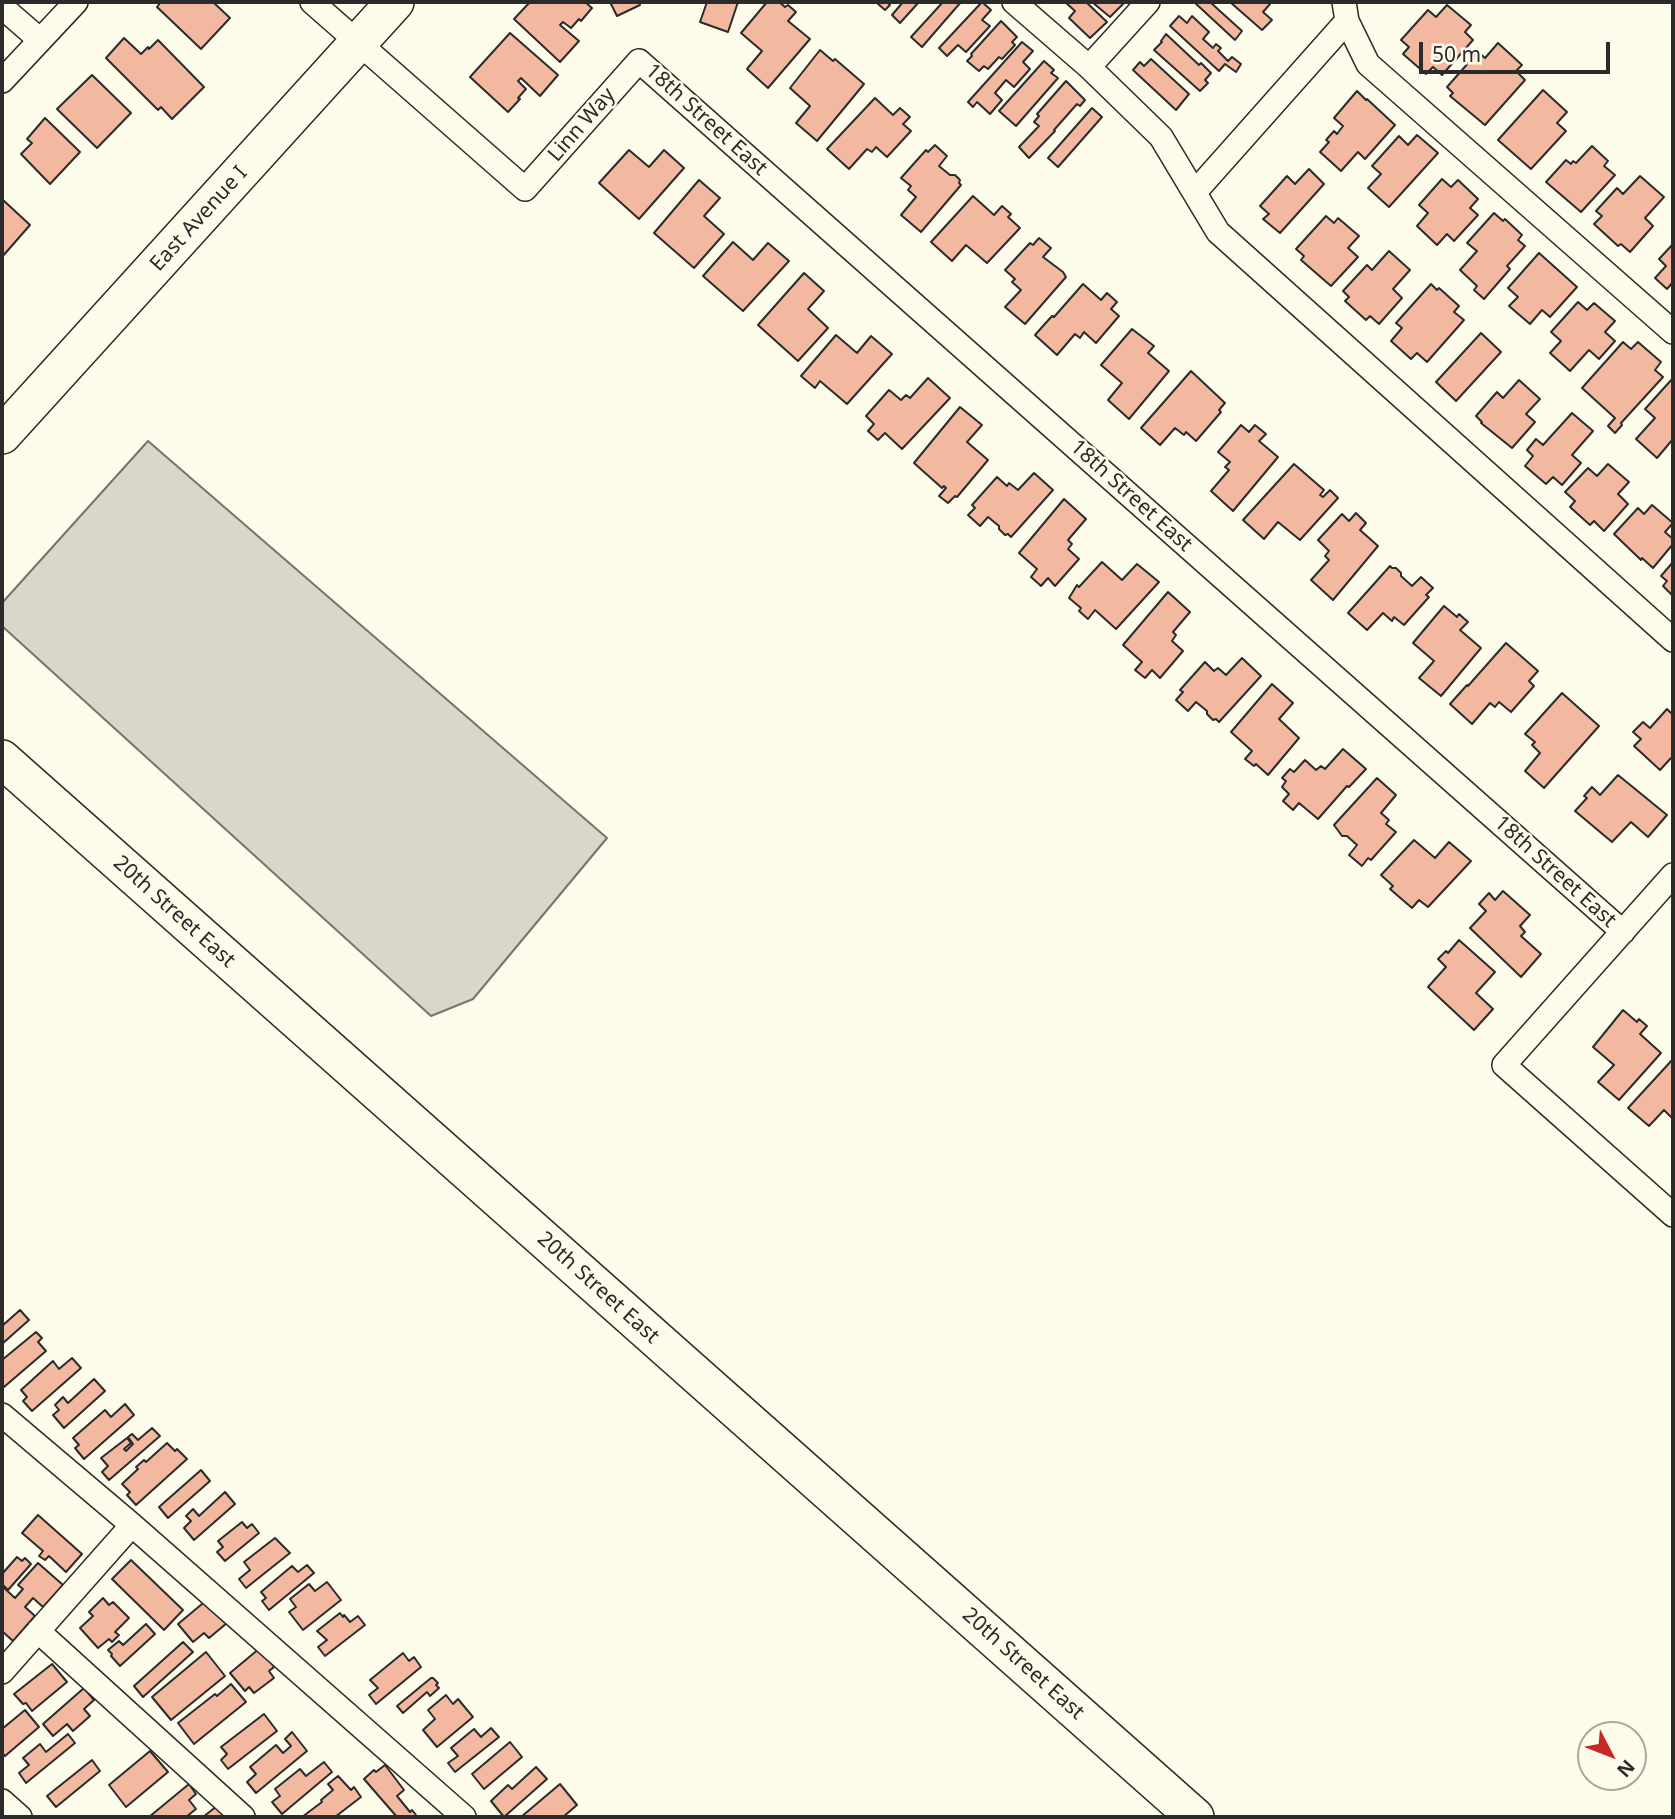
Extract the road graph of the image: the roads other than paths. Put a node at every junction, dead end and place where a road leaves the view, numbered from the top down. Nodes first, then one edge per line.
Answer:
1 (76, 2) edge
2 (312, 2) edge
3 (395, 2) edge
4 (1014, 2) edge
5 (1148, 2) edge
6 (2, 6) edge
7 (1345, 11) edge
8 (40, 40) junction
9 (359, 43) junction
10 (639, 61) joint
11 (1089, 67) junction
12 (2, 81) edge
13 (1195, 191) junction
14 (1673, 332) edge
15 (2, 435) edge
16 (1673, 640) edge
17 (2, 759) edge
18 (1673, 875) edge
19 (1623, 932) junction
20 (1673, 1215) edge
21 (2, 1415) edge
22 (132, 1525) junction
23 (38, 1631) junction
24 (2, 1672) edge
25 (2, 1801) edge
26 (20, 1817) edge
27 (243, 1817) edge
28 (464, 1817) edge
29 (1195, 1817) edge

1 - 8 street
2 - 9 street
3 - 9 main road, East Avenue I
4 - 11 street
5 - 11 street
6 - 8 street
7 - 13 street
7 - 14 street
8 - 12 street
9 - 10 street, Linn Way
9 - 15 main road, East Avenue I
10 - 19 street, 18th Street East
11 - 13 street
13 - 16 street
17 - 29 main road, 20th Street East
18 - 19 street
19 - 20 street
21 - 22 street
22 - 23 street
22 - 28 street
23 - 24 street
23 - 27 street
25 - 26 street

